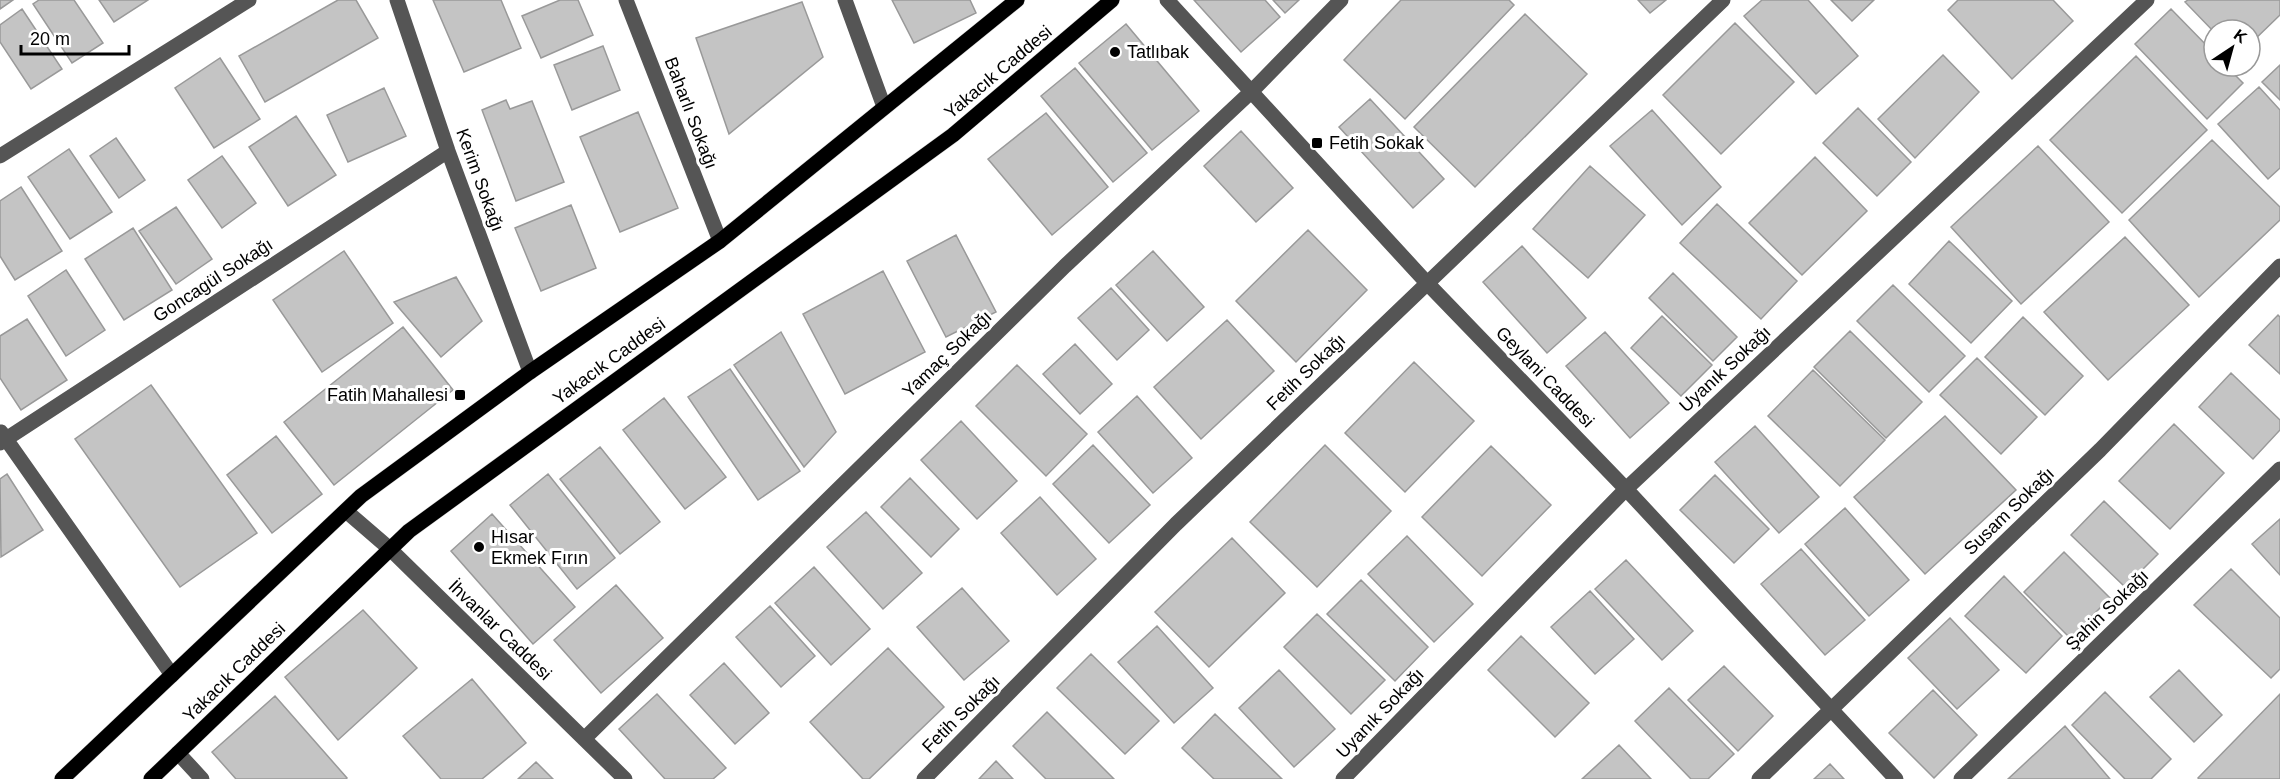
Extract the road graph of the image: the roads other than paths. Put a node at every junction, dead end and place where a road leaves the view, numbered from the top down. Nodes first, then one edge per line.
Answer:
1 (249, 0) edge
2 (397, 0) edge
3 (626, 0) edge
4 (845, 0) edge
5 (1017, 0) edge
6 (1112, 0) edge
7 (1167, 0) edge
8 (1341, 0) edge
9 (1722, 0) edge
10 (2147, 0) edge
11 (1252, 91) junction
12 (884, 107) junction
13 (448, 151) junction
14 (0, 156) edge
15 (720, 241) junction
16 (2280, 266) edge
17 (1427, 283) junction
18 (530, 372) junction
19 (2, 438) edge
20 (2280, 469) edge
21 (1626, 489) junction
22 (346, 511) junction
23 (390, 549) junction
24 (172, 675) junction
25 (1831, 709) junction
26 (584, 739) junction
27 (178, 753) junction
28 (62, 779) edge
29 (151, 779) edge
30 (202, 779) edge
31 (626, 779) edge
32 (924, 779) edge
33 (1343, 779) edge
34 (1759, 779) edge
35 (1896, 779) edge
36 (1960, 779) edge

1 - 14 street
2 - 13 street, Kerim Sokağı
3 - 15 street, Baharlı Sokağı
4 - 12 street
5 - 12 main road, Yakacık Caddesi
6 - 23 main road, Yakacık Caddesi
7 - 11 street, Geylani Caddesi
8 - 11 street, Yamaç Sokağı
9 - 17 street, Fetih Sokağı
10 - 21 street, Uyanık Sokağı
11 - 17 street, Geylani Caddesi
11 - 26 street, Yamaç Sokağı
12 - 15 main road, Yakacık Caddesi
13 - 18 street, Kerim Sokağı
13 - 19 street, Goncagül Sokağı
15 - 18 main road, Yakacık Caddesi
16 - 25 street, Susam Sokağı
17 - 21 street, Geylani Caddesi
17 - 32 street, Fetih Sokağı
18 - 22 main road, Yakacık Caddesi
19 - 24 street
20 - 36 street, Şahin Sokağı
21 - 25 street, Geylani Caddesi
21 - 33 street, Uyanık Sokağı
22 - 23 street, İhvanlar Caddesi
22 - 24 main road, Yakacık Caddesi
23 - 26 street, İhvanlar Caddesi
23 - 27 main road, Yakacık Caddesi
24 - 28 main road, Yakacık Caddesi
25 - 34 street, Susam Sokağı
25 - 35 street, Geylani Caddesi
26 - 31 street, İhvanlar Caddesi
27 - 29 main road, Yakacık Caddesi
27 - 30 street

